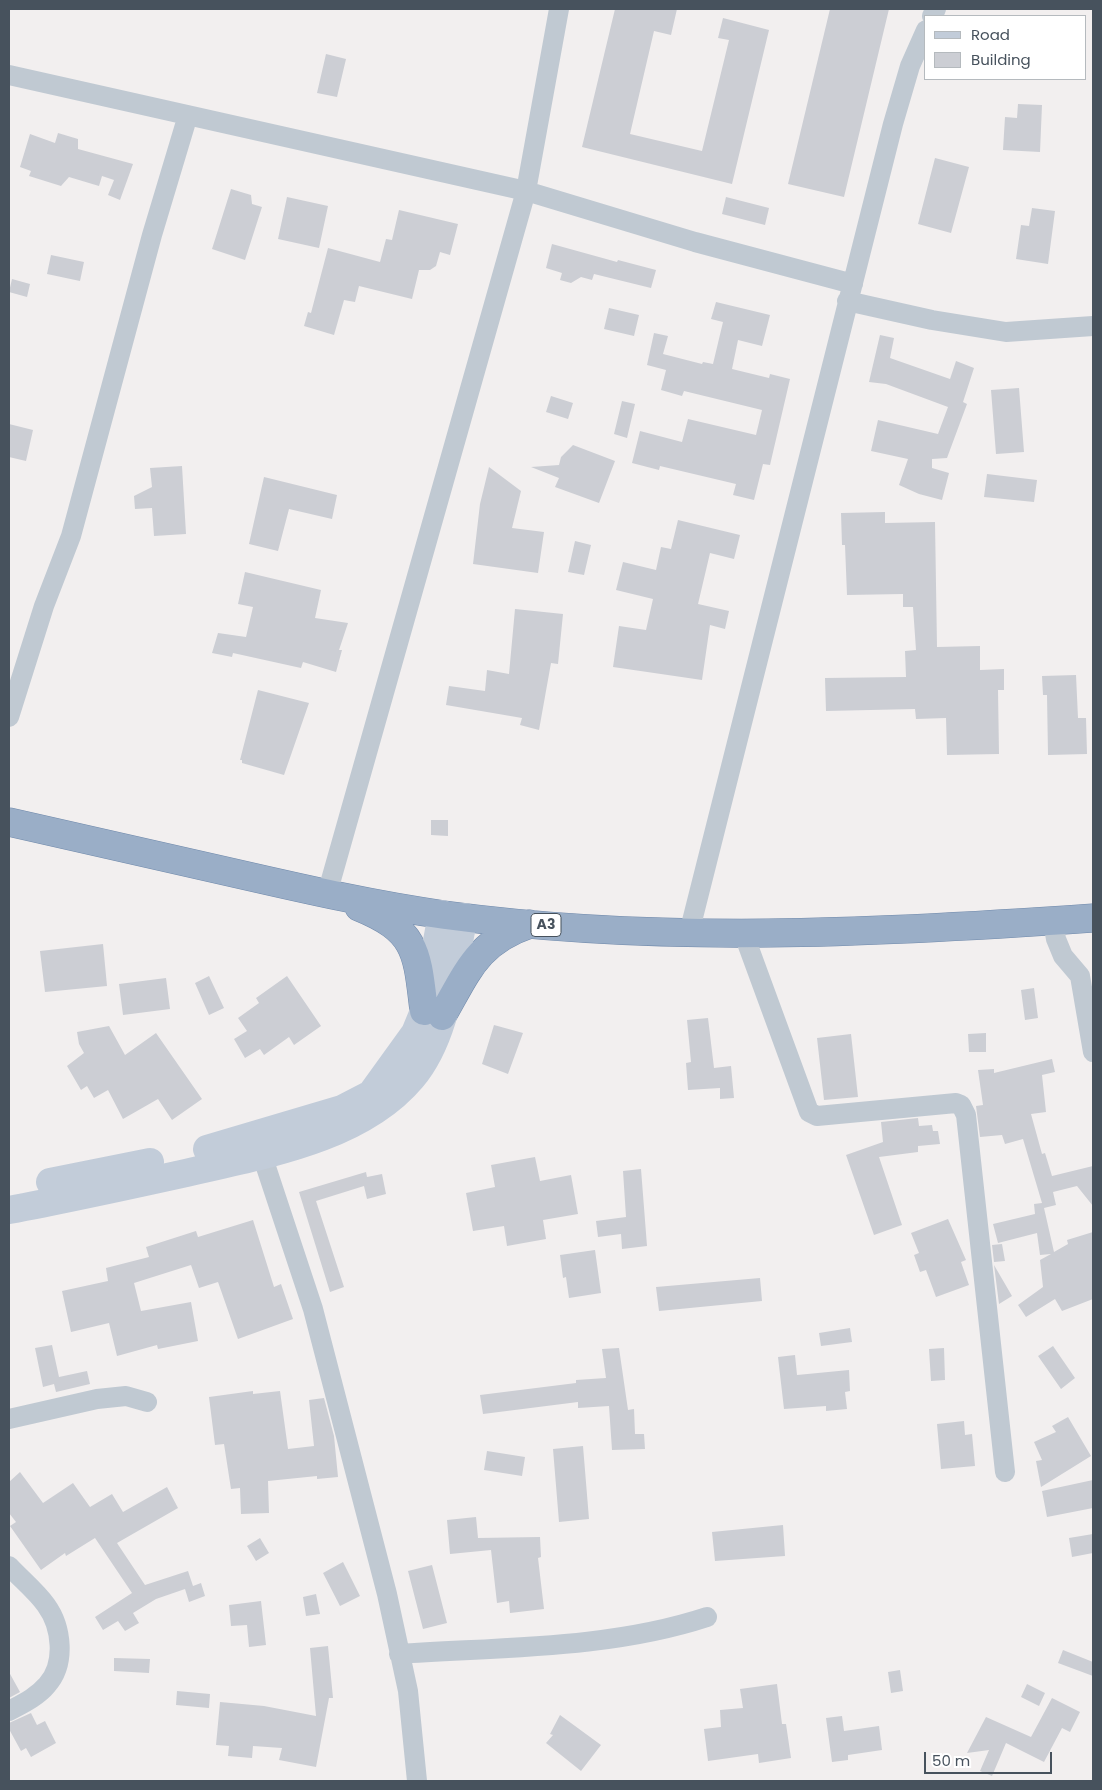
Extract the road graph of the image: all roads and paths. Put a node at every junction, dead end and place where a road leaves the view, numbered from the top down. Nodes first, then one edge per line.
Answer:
1 (560, 9) edge
2 (924, 34) edge
3 (9, 75) edge
4 (188, 116) junction
5 (526, 191) junction
6 (850, 293) junction
7 (1093, 326) edge
8 (9, 717) edge
9 (9, 822) edge
10 (327, 894) junction
11 (453, 916) junction
12 (1093, 918) edge
13 (1053, 921) junction
14 (530, 924) junction
15 (743, 932) junction
16 (689, 933) junction
17 (433, 1013) junction
18 (1093, 1052) edge
19 (262, 1155) junction
20 (9, 1190) edge
21 (9, 1210) edge
22 (147, 1402) dead end
23 (9, 1419) edge
24 (1005, 1472) dead end
25 (9, 1566) edge
26 (707, 1617) dead end
27 (399, 1654) junction
28 (9, 1711) edge
29 (417, 1781) edge

1 - 5 street
2 - 6 street
3 - 4 street
4 - 5 street
4 - 8 street
5 - 6 street
5 - 10 street
6 - 7 street
6 - 16 street
9 - 10 highway, A3
10 - 11 highway, A3
10 - 17 highway
11 - 14 highway, A3
11 - 17 main road
12 - 13 highway, A3
13 - 15 highway, A3
13 - 18 street
14 - 16 highway, A3
14 - 17 highway
15 - 16 highway, A3
15 - 24 street
17 - 19 main road
17 - 20 main road
19 - 21 main road
19 - 27 street
22 - 23 street
25 - 28 street
26 - 27 street
27 - 29 street

